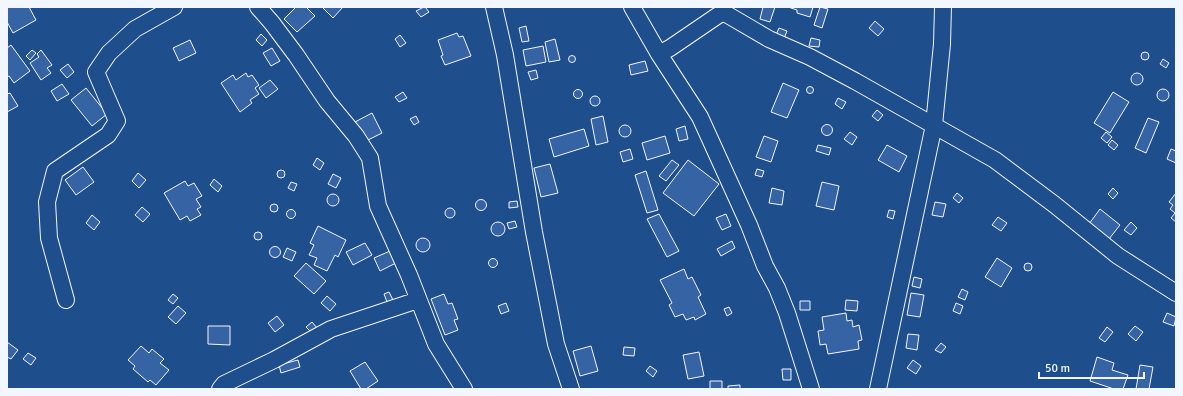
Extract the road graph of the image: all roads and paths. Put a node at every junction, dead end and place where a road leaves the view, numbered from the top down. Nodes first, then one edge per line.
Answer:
1 (174, 7) edge
2 (258, 7) edge
3 (494, 7) edge
4 (632, 7) edge
5 (943, 7) edge
6 (659, 54) junction
7 (934, 125) junction
8 (1176, 293) edge
9 (66, 300) dead end
10 (418, 300) junction
11 (220, 389) edge
12 (464, 389) edge
13 (571, 389) edge
14 (811, 389) edge
15 (878, 389) edge

1 - 9 street
2 - 10 street
3 - 13 street
4 - 6 street
5 - 7 street
6 - 7 street
6 - 14 street
7 - 8 street
7 - 15 street
10 - 11 street
10 - 12 street

